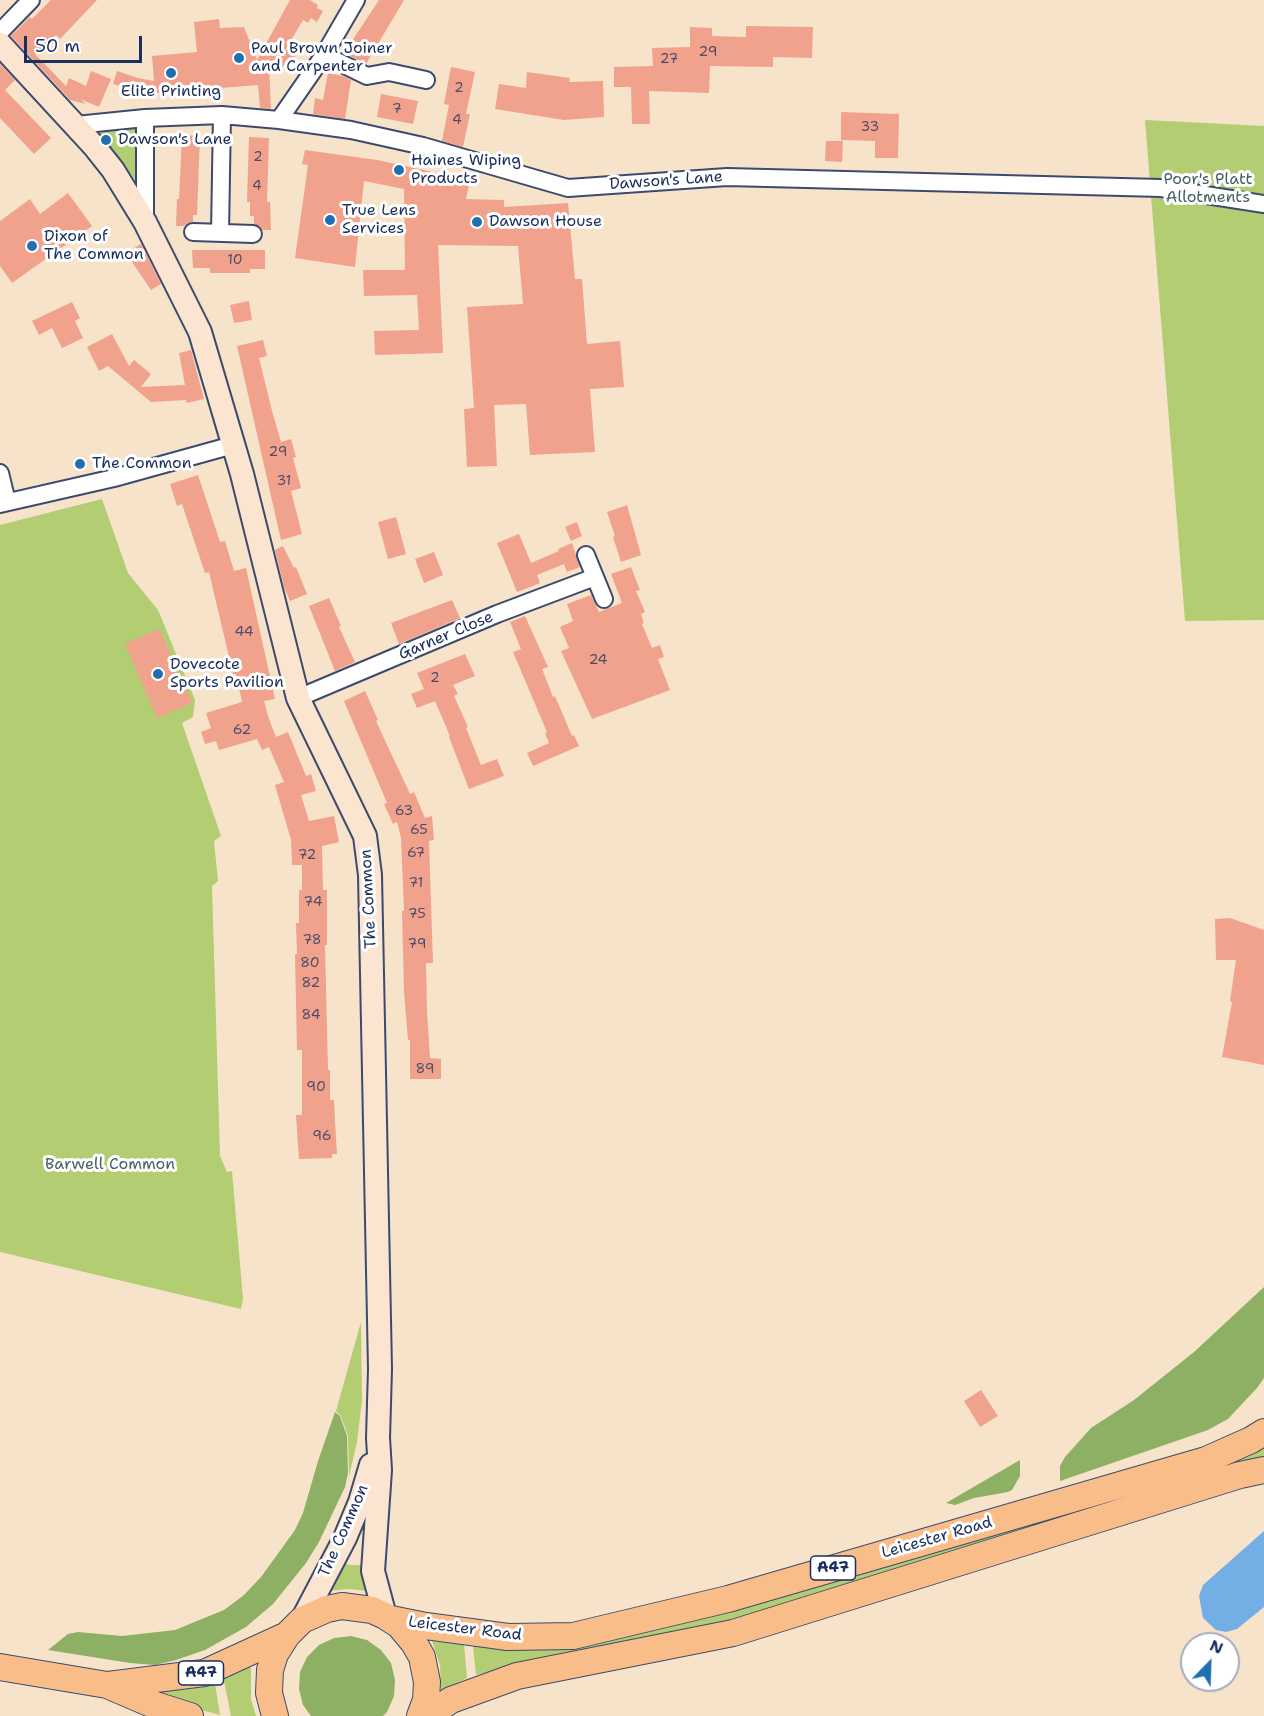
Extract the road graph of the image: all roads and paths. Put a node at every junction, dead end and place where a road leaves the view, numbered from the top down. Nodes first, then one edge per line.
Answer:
1 (31, 0) edge
2 (356, 0) edge
3 (0, 32) edge
4 (0, 44) edge
5 (324, 55) junction
6 (426, 80) dead end
7 (222, 116) junction
8 (145, 118) junction
9 (279, 120) junction
10 (76, 125) junction
11 (1264, 204) edge
12 (145, 222) junction
13 (192, 232) dead end
14 (220, 233) junction
15 (253, 234) dead end
16 (233, 445) junction
17 (0, 473) edge
18 (3, 503) edge
19 (586, 555) dead end
20 (595, 577) junction
21 (604, 600) dead end
22 (298, 698) junction
23 (1264, 1432) edge
24 (378, 1438) junction
25 (1264, 1470) edge
26 (388, 1617) junction
27 (295, 1628) junction
28 (0, 1667) edge
29 (108, 1685) junction
30 (190, 1716) edge
31 (275, 1716) edge
32 (420, 1716) edge
33 (428, 1716) edge

1 - 3 street
2 - 5 street
4 - 10 street, The Common
5 - 6 street
5 - 9 street
7 - 8 street, Dawson's Lane
7 - 9 street, Dawson's Lane
7 - 14 street
8 - 10 street, Dawson's Lane
8 - 12 street
9 - 11 street, Dawson's Lane
10 - 12 street, The Common
12 - 16 street, The Common
13 - 14 street
14 - 15 street
16 - 18 street
16 - 22 street, The Common
17 - 18 street
19 - 20 street
20 - 21 street
20 - 22 street, Garner Close
22 - 24 street, The Common
23 - 26 main road, Leicester Road / A47
24 - 26 street, The Common
24 - 27 street, The Common
25 - 33 main road, Leicester Road / A47
26 - 27 main road, Leicester Road
26 - 32 main road
27 - 29 main road, A47
27 - 31 main road
28 - 29 main road, A47
29 - 30 main road, A47

